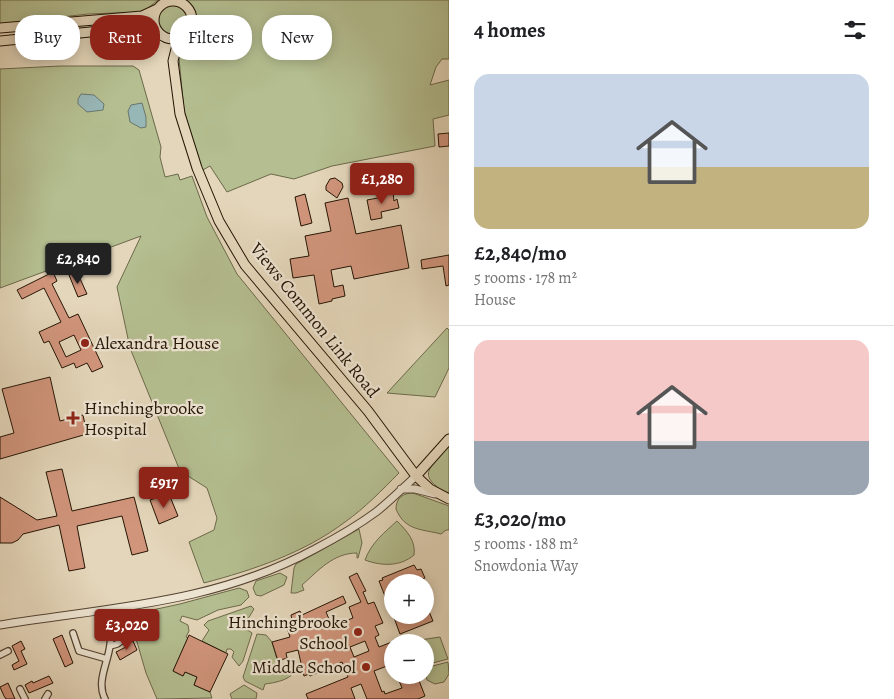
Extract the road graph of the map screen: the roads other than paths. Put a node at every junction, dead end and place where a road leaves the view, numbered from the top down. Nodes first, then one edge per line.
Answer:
1 (157, 9) junction
2 (190, 15) edge
3 (0, 28) edge
4 (161, 35) junction
5 (170, 37) edge
6 (0, 41) edge
7 (173, 61) joint
8 (449, 438) edge
9 (416, 476) junction
10 (401, 489) junction
11 (439, 494) junction
12 (449, 499) edge
13 (108, 610) junction
14 (0, 625) edge
15 (73, 633) dead end
16 (124, 639) dead end
17 (110, 646) junction
18 (8, 651) dead end
19 (0, 655) edge
20 (107, 659) junction
21 (20, 689) dead end
22 (25, 699) edge
23 (105, 699) edge

1 - 2 main road
1 - 3 main road
1 - 4 main road
4 - 5 main road
4 - 6 main road
4 - 7 main road, Views Common Link Road
7 - 9 main road, Views Common Link Road
8 - 9 main road
9 - 10 street
9 - 11 main road, Views Common Link Road
10 - 11 street
10 - 13 street
11 - 12 main road, Views Common Link Road
13 - 14 street
13 - 17 street
15 - 20 street
16 - 17 street
17 - 20 street
18 - 19 street
20 - 23 street
21 - 22 street

